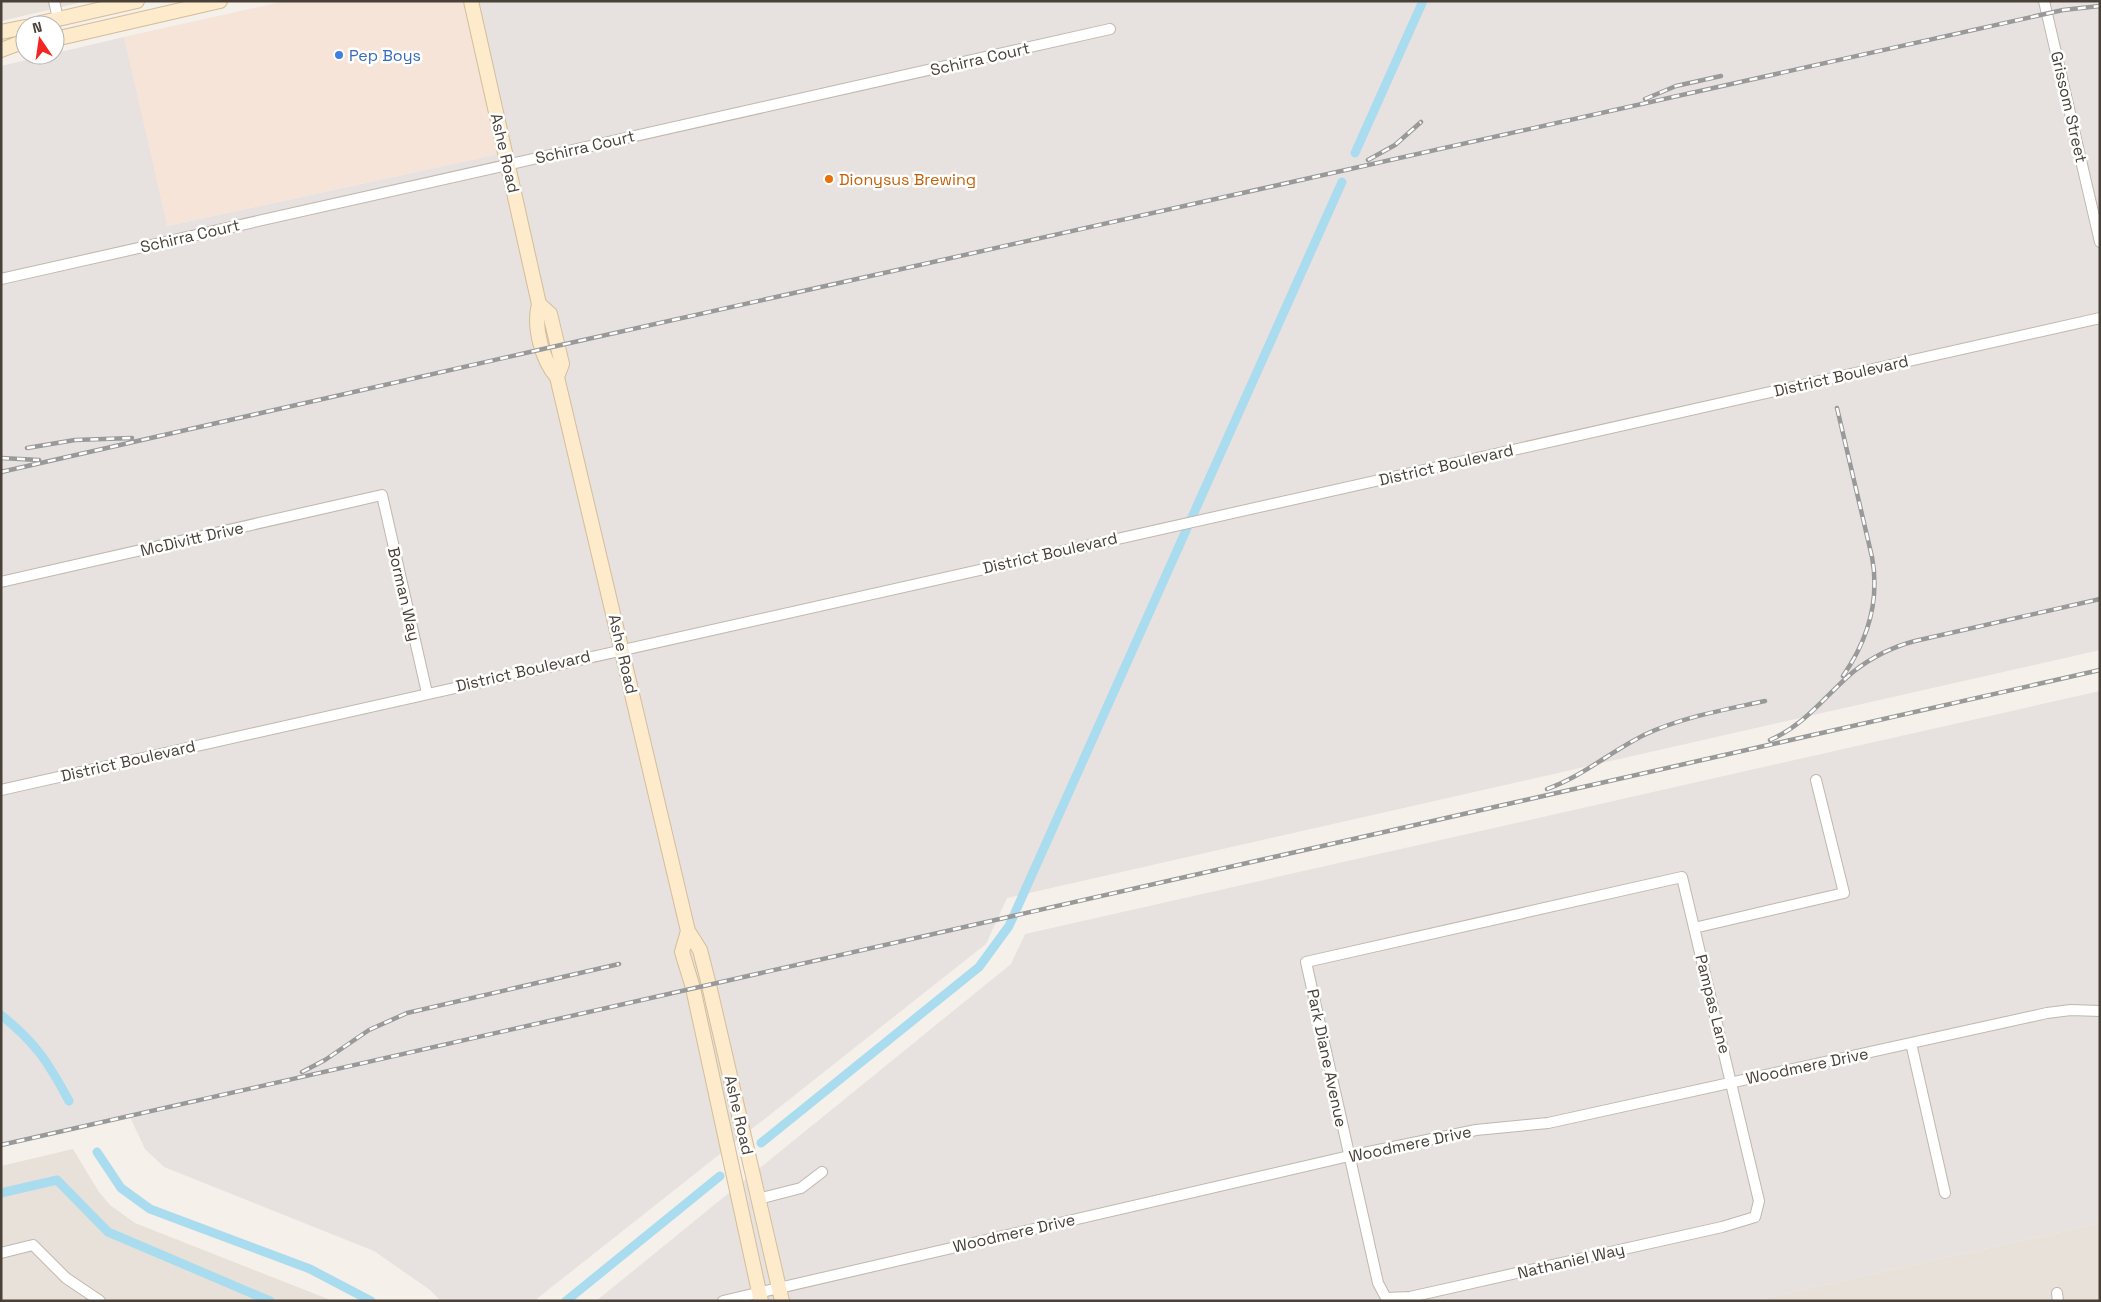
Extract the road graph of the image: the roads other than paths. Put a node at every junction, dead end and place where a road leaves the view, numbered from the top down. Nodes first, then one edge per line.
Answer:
1 (54, 1) edge
2 (137, 1) edge
3 (144, 1) edge
4 (220, 1) edge
5 (471, 1) edge
6 (2044, 1) edge
7 (195, 4) edge
8 (55, 15) edge
9 (65, 21) edge
10 (15, 29) edge
11 (98, 29) junction
12 (1110, 29) dead end
13 (1, 32) edge
14 (65, 37) edge
15 (15, 45) edge
16 (15, 48) edge
17 (1, 50) edge
18 (508, 164) junction
19 (2100, 242) edge
20 (1, 279) edge
21 (2100, 318) edge
22 (382, 496) joint
23 (1, 582) edge
24 (621, 649) junction
25 (427, 693) junction
26 (1816, 780) dead end
27 (1, 790) edge
28 (1694, 928) junction
29 (688, 932) junction
30 (1306, 962) joint
31 (2100, 1011) edge
32 (1911, 1043) junction
33 (1732, 1082) junction
34 (1349, 1156) junction
35 (822, 1172) dead end
36 (1944, 1193) dead end
37 (758, 1199) junction
38 (1755, 1218) joint
39 (1, 1253) edge
40 (779, 1287) junction
41 (84, 1292) junction
42 (760, 1296) edge
43 (1386, 1298) joint
44 (78, 1301) edge
45 (100, 1301) edge
46 (723, 1301) edge
47 (782, 1301) edge

1 - 8 street
2 - 9 street
3 - 11 street
4 - 7 street
5 - 18 street, Ashe Road
6 - 19 street, Grissom Street
7 - 11 street
10 - 13 street
11 - 14 street
12 - 18 street, Schirra Court
15 - 17 street
16 - 17 street
18 - 20 street, Schirra Court
18 - 24 street, Ashe Road
21 - 24 street, District Boulevard
22 - 23 street, McDivitt Drive
22 - 25 street, Borman Way
24 - 25 street, District Boulevard
24 - 29 street, Ashe Road
25 - 27 street, District Boulevard
26 - 28 street
28 - 30 street, Pampas Lane
28 - 33 street, Pampas Lane
29 - 37 street, Ashe Road
29 - 42 street, Ashe Road
30 - 34 street, Park Diane Avenue
31 - 32 street, Woodmere Drive
32 - 33 street, Woodmere Drive
32 - 36 street
33 - 34 street, Woodmere Drive
33 - 38 street, Pampas Lane
34 - 40 street, Woodmere Drive
34 - 43 street, Park Diane Avenue
35 - 37 street
37 - 40 street, Ashe Road
38 - 43 street, Nathaniel Way
39 - 41 street
40 - 42 street, Woodmere Drive
40 - 47 street, Ashe Road
41 - 44 street
41 - 45 street
42 - 46 street, Woodmere Drive

